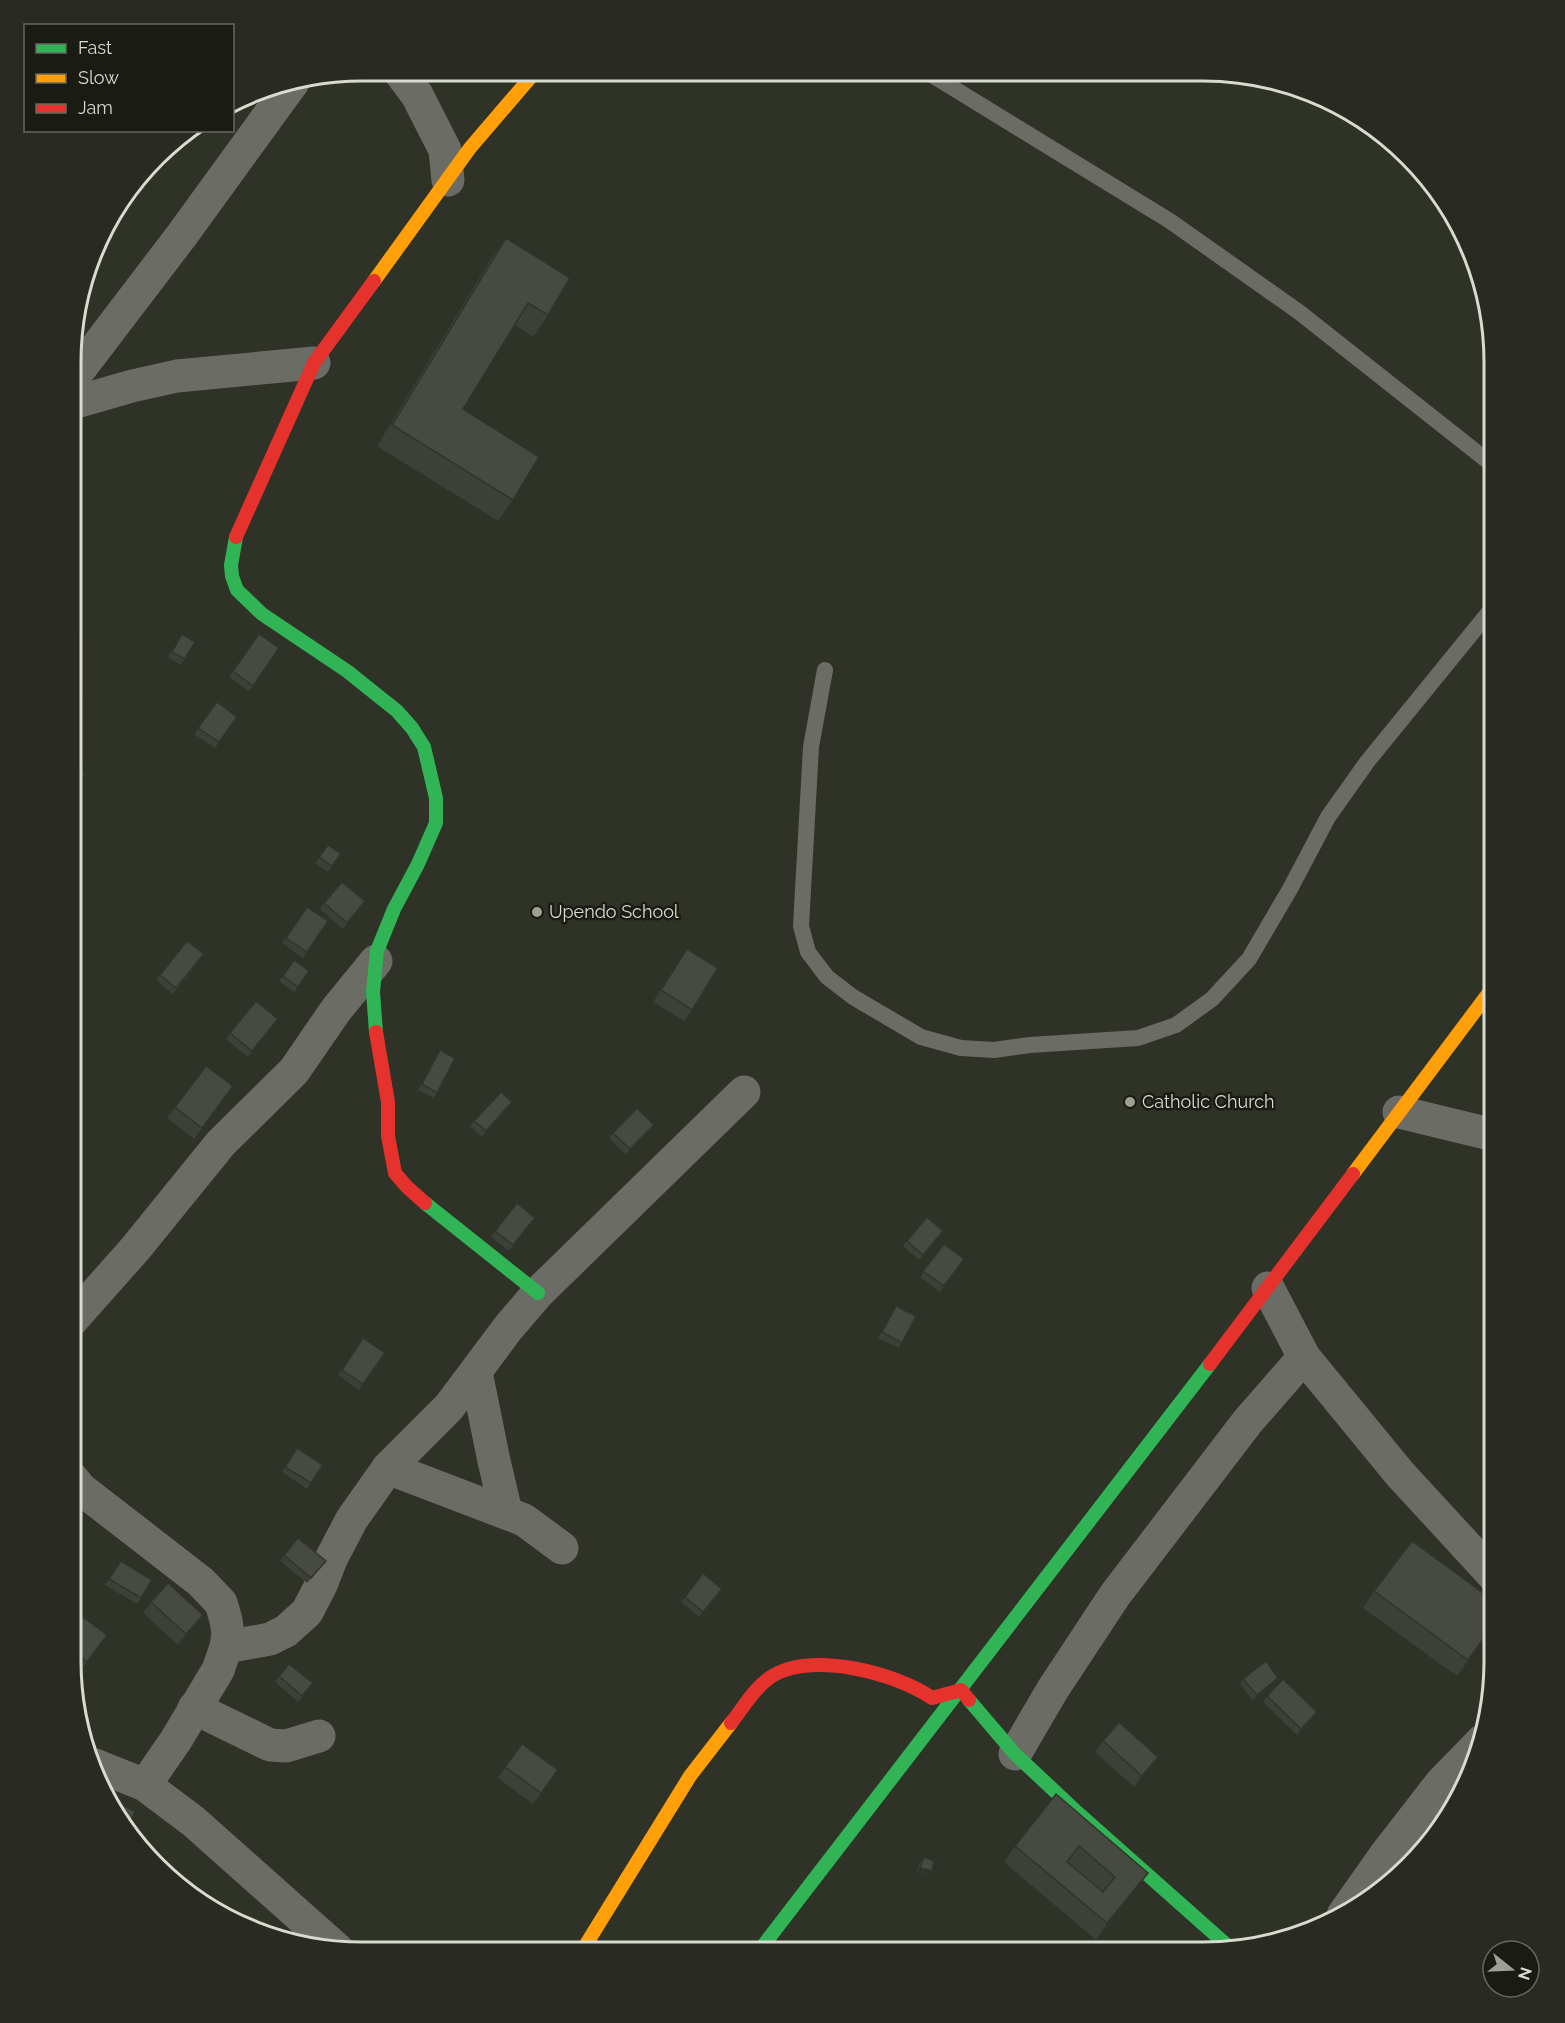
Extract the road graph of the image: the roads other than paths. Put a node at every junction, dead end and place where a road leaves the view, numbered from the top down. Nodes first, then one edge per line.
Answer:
1 (406, 81) edge
2 (527, 81) edge
3 (942, 81) edge
4 (286, 92) edge
5 (448, 180) junction
6 (314, 363) junction
7 (81, 368) edge
8 (81, 402) edge
9 (1484, 458) edge
10 (1484, 618) edge
11 (825, 670) dead end
12 (376, 961) junction
13 (1484, 999) edge
14 (744, 1092) dead end
15 (1399, 1112) junction
16 (1484, 1133) edge
17 (1269, 1288) junction
18 (538, 1293) junction
19 (81, 1310) edge
20 (1304, 1357) junction
21 (476, 1371) junction
22 (388, 1468) junction
23 (81, 1489) edge
24 (507, 1512) junction
25 (562, 1548) dead end
26 (1484, 1565) edge
27 (226, 1647) junction
28 (961, 1690) junction
29 (194, 1708) junction
30 (319, 1736) dead end
31 (1014, 1754) junction
32 (1468, 1756) edge
33 (102, 1768) edge
34 (145, 1785) junction
35 (1357, 1896) edge
36 (327, 1940) edge
37 (1222, 1941) edge
38 (588, 1942) edge
39 (766, 1942) edge

1 - 5 street
2 - 5 street
3 - 9 lane
4 - 7 street
5 - 6 street
6 - 8 street
6 - 12 street
10 - 11 lane
12 - 18 street
12 - 19 street
13 - 15 street
14 - 18 street
15 - 16 street
15 - 17 street
17 - 20 street
17 - 28 street
18 - 21 street
20 - 26 street
20 - 31 street
21 - 22 street
21 - 24 street
22 - 24 street
22 - 27 street
23 - 27 street
24 - 25 street
27 - 29 street
28 - 31 street
28 - 38 street
28 - 39 street
29 - 30 street
29 - 34 street
31 - 37 street
32 - 35 street
33 - 34 street
34 - 36 street

